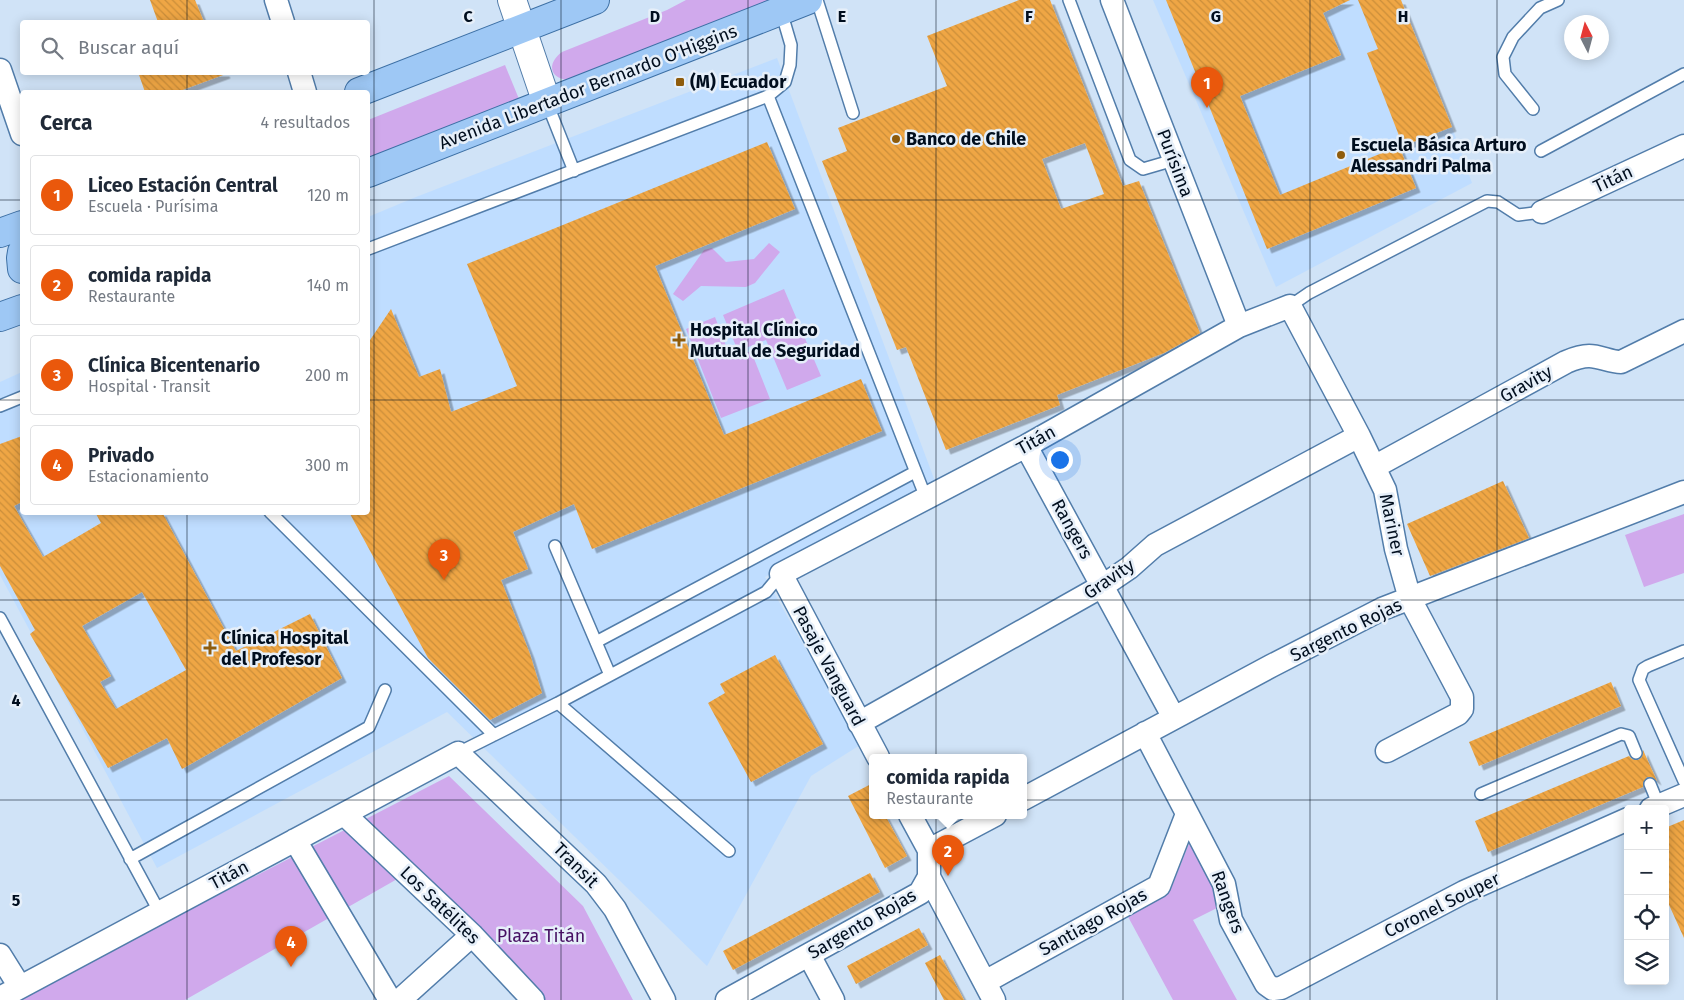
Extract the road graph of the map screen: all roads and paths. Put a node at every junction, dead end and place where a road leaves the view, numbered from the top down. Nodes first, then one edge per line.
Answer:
1 (276, 0) edge
2 (512, 0) edge
3 (595, 0) edge
4 (808, 0) edge
5 (817, 0) edge
6 (1069, 0) edge
7 (1112, 0) edge
8 (1558, 0) edge
9 (781, 11) junction
10 (282, 20) edge
11 (522, 29) junction
12 (0, 70) edge
13 (1684, 74) edge
14 (300, 75) edge
15 (304, 90) edge
16 (364, 90) edge
17 (768, 96) junction
18 (547, 103) junction
19 (1533, 109) dead end
20 (853, 113) dead end
21 (20, 128) edge
22 (1684, 146) edge
23 (1541, 152) dead end
24 (1174, 160) junction
25 (574, 171) junction
26 (370, 172) edge
27 (1542, 212) joint
28 (20, 225) edge
29 (0, 233) edge
30 (370, 248) edge
31 (1290, 306) junction
32 (20, 310) edge
33 (0, 318) edge
34 (1239, 326) junction
35 (1684, 331) edge
36 (20, 398) edge
37 (0, 406) edge
38 (1359, 436) junction
39 (1026, 446) junction
40 (1374, 467) junction
41 (915, 472) junction
42 (1684, 492) edge
43 (926, 498) junction
44 (273, 515) edge
45 (555, 546) dead end
46 (781, 574) junction
47 (1104, 585) junction
48 (1410, 599) junction
49 (0, 618) edge
50 (596, 642) junction
51 (1684, 651) edge
52 (610, 675) junction
53 (385, 690) dead end
54 (558, 703) junction
55 (1174, 718) junction
56 (859, 723) junction
57 (1145, 733) junction
58 (494, 735) junction
59 (1387, 751) dead end
60 (458, 753) junction
61 (1636, 753) dead end
62 (876, 754) edge
63 (1684, 781) edge
64 (1650, 784) dead end
65 (1481, 794) dead end
66 (1684, 795) edge
67 (1027, 797) edge
68 (1655, 805) edge
69 (1660, 805) edge
70 (344, 814) junction
71 (1187, 814) junction
72 (912, 819) edge
73 (987, 819) edge
74 (1624, 821) edge
75 (294, 840) junction
76 (929, 850) junction
77 (729, 851) dead end
78 (130, 859) junction
79 (929, 876) junction
80 (160, 913) junction
81 (472, 935) junction
82 (0, 955) edge
83 (809, 955) junction
84 (20, 987) junction
85 (990, 991) edge
86 (1268, 994) edge
87 (0, 998) edge
88 (390, 1000) edge
89 (400, 1000) edge
90 (533, 1000) edge
91 (664, 1000) edge
92 (727, 1000) edge
93 (833, 1000) edge

1 - 10 street
2 - 11 main road
3 - 11 main road
4 - 9 main road, Avenida Libertador Bernardo O'Higgins
5 - 20 lane
6 - 24 lane
7 - 24 street, Purísima
8 - 19 lane
9 - 17 lane
9 - 18 main road, Avenida Libertador Bernardo O'Higgins
11 - 16 main road
11 - 18 main road
12 - 21 street
13 - 23 lane
14 - 15 street
17 - 25 lane
17 - 41 lane
18 - 25 lane
18 - 26 main road, Avenida Libertador Bernardo O'Higgins
22 - 27 street, Titán
24 - 34 street, Purísima
25 - 30 lane
27 - 31 lane
28 - 29 main road
31 - 34 street, Titán
31 - 38 street, Mariner
32 - 33 main road
34 - 39 street, Titán
35 - 40 street, Gravity
36 - 37 lane
38 - 40 street, Mariner
38 - 47 street, Gravity
39 - 43 street, Titán
39 - 47 street, Rangers
40 - 48 street, Mariner
41 - 43 lane
41 - 50 lane
42 - 48 street, Sargento Rojas
43 - 46 street, Titán
44 - 58 lane
45 - 50 lane
46 - 52 lane
46 - 56 street, Pasaje Vanguard
47 - 55 street, Rangers
47 - 56 street, Gravity
48 - 55 street, Sargento Rojas
48 - 59 street, Mariner
49 - 78 lane
50 - 52 lane
51 - 63 lane
52 - 54 lane
53 - 78 lane
54 - 58 lane
54 - 77 lane
55 - 57 street, Sargento Rojas
56 - 62 street, Pasaje Vanguard
57 - 67 street, Sargento Rojas
57 - 71 street, Rangers
58 - 60 lane
60 - 70 street, Titán
60 - 91 street, Transit
61 - 65 lane
64 - 68 lane
66 - 69 street
70 - 75 street, Titán
70 - 81 street, Los Satélites
71 - 85 street, Santiago Rojas
71 - 86 street, Rangers
72 - 76 street
73 - 76 street
74 - 86 street, Coronel Souper
75 - 80 street, Titán
75 - 88 street
76 - 79 street, Sargento Rojas
78 - 80 lane
79 - 83 street, Sargento Rojas
79 - 85 street
80 - 84 street, Titán
81 - 89 street
81 - 90 street, Los Satélites
82 - 84 street
83 - 92 street, Sargento Rojas
83 - 93 street
84 - 87 street, Titán

